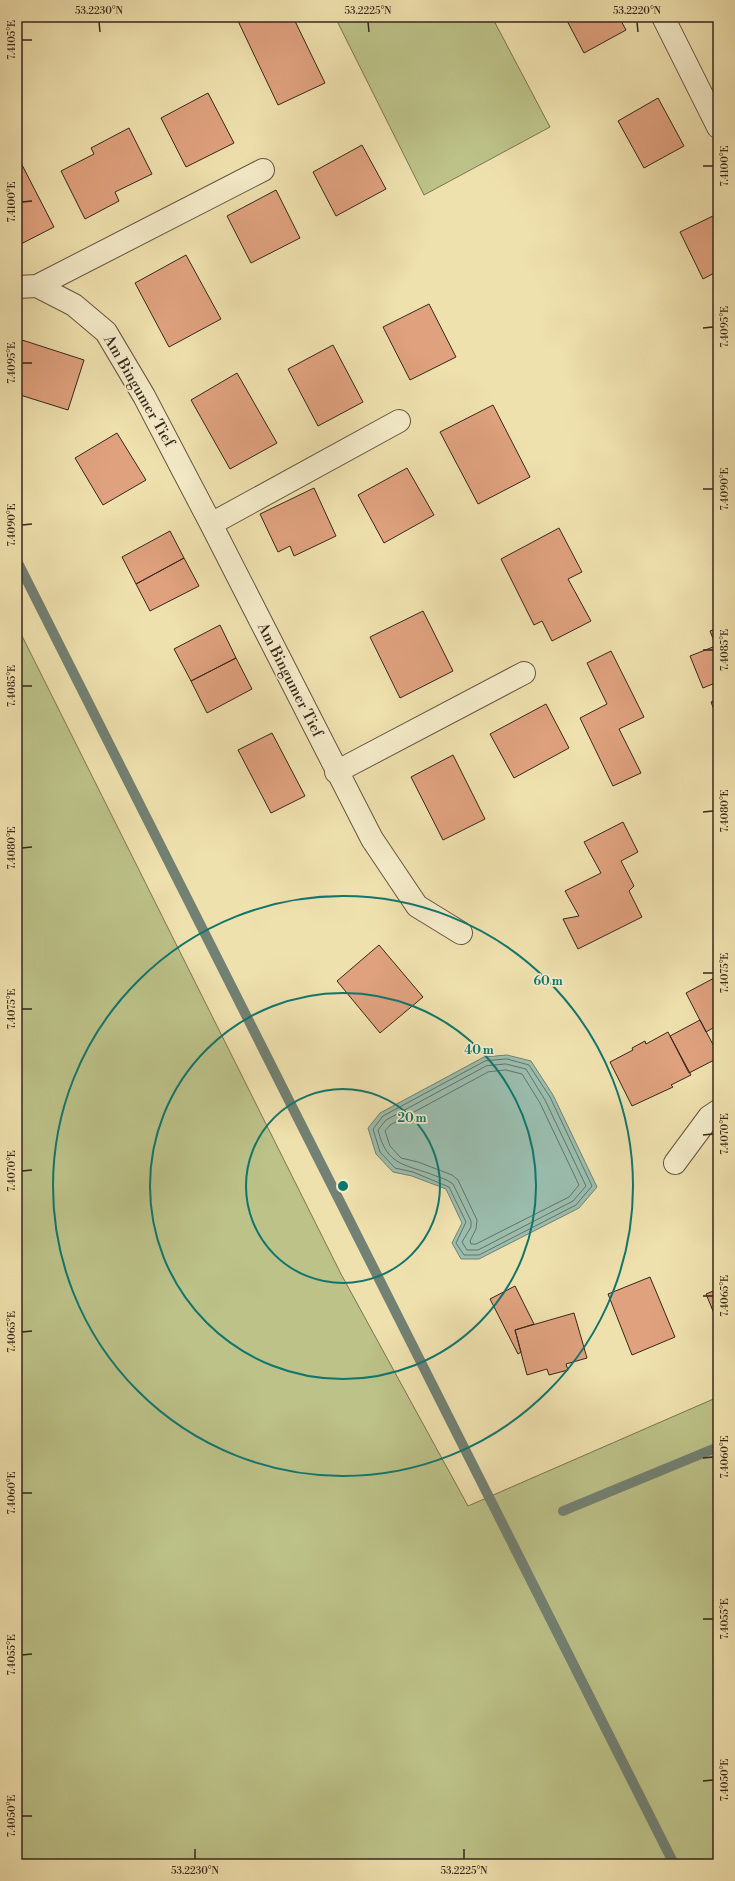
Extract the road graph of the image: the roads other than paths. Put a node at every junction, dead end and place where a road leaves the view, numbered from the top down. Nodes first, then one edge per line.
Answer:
1 (663, 17) edge
2 (718, 127) edge
3 (263, 170) dead end
4 (27, 286) edge
5 (399, 421) dead end
6 (211, 524) junction
7 (524, 673) dead end
8 (336, 772) junction
9 (461, 933) dead end
10 (718, 1111) edge
11 (676, 1163) dead end

1 - 2 street
3 - 4 street, Am Bingumer Tief
4 - 6 street, Am Bingumer Tief
5 - 6 street
6 - 8 street, Am Bingumer Tief
7 - 8 street
8 - 9 street, Am Bingumer Tief
10 - 11 street

